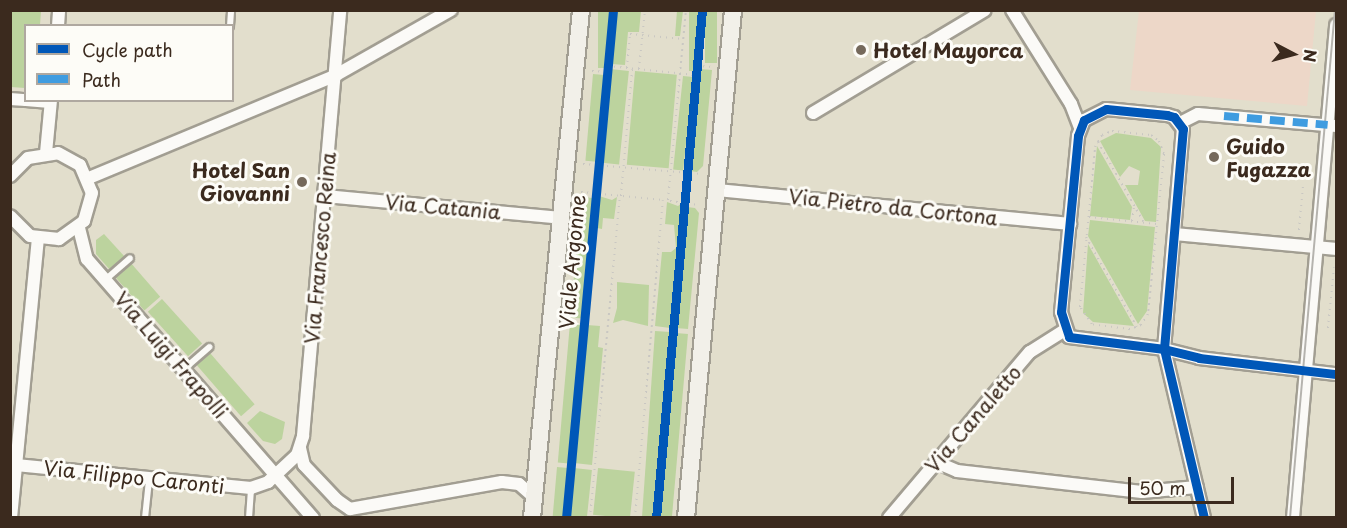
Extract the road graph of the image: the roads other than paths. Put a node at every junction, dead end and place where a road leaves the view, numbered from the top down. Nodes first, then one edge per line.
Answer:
1 (340, 10) edge
2 (451, 10) edge
3 (581, 10) edge
4 (732, 10) edge
5 (985, 10) edge
6 (1012, 10) edge
7 (1336, 24) edge
8 (336, 75) junction
9 (50, 102) edge
10 (813, 113) dead end
11 (1180, 123) junction
12 (1332, 126) edge
13 (1080, 128) junction
14 (46, 153) junction
15 (10, 176) edge
16 (88, 178) junction
17 (717, 190) junction
18 (325, 196) junction
19 (10, 216) edge
20 (561, 218) junction
21 (1070, 225) junction
22 (79, 228) junction
23 (1175, 234) junction
24 (38, 238) junction
25 (1317, 247) junction
26 (1336, 249) edge
27 (130, 258) dead end
28 (105, 280) junction
29 (1065, 330) junction
30 (209, 347) dead end
31 (1164, 349) junction
32 (183, 370) junction
33 (1306, 371) junction
34 (1336, 374) edge
35 (300, 448) junction
36 (936, 462) junction
37 (16, 465) junction
38 (276, 476) junction
39 (148, 479) junction
40 (1197, 487) junction
41 (252, 488) junction
42 (12, 491) edge
43 (534, 497) junction
44 (359, 509) junction
45 (11, 518) edge
46 (145, 518) edge
47 (249, 518) edge
48 (313, 518) edge
49 (347, 518) edge
50 (532, 518) edge
51 (686, 518) edge
52 (889, 518) edge
53 (1204, 518) edge
54 (1293, 518) edge

1 - 8 street, Via Francesco Reina
2 - 8 street
3 - 20 street, Viale Argonne
4 - 17 street
5 - 10 street
6 - 13 street
7 - 12 street
8 - 16 street
8 - 18 street, Via Francesco Reina
9 - 14 street
11 - 12 street
11 - 13 street
11 - 23 street
12 - 25 street
13 - 21 street
14 - 15 street
14 - 16 street
16 - 22 street
17 - 21 street, Via Pietro da Cortona
17 - 51 street
18 - 20 street, Via Catania
18 - 35 street, Via Francesco Reina
19 - 24 street
20 - 43 street, Viale Argonne
21 - 29 street
22 - 24 street
22 - 28 street, Via Luigi Frapolli
23 - 25 street
23 - 31 street
24 - 37 street
25 - 26 street
25 - 33 street
27 - 28 lane
28 - 32 street, Via Luigi Frapolli
29 - 31 street
29 - 36 street, Via Canaletto
30 - 32 lane
31 - 33 street
31 - 40 street
32 - 38 street, Via Luigi Frapolli
33 - 34 street
33 - 54 street
35 - 38 street
35 - 44 street
36 - 40 street
36 - 52 street, Via Canaletto
37 - 39 street, Via Filippo Caronti
37 - 42 street
38 - 41 street
38 - 48 street, Via Luigi Frapolli
39 - 41 street, Via Filippo Caronti
39 - 46 lane
40 - 53 street
41 - 47 lane
42 - 45 street
43 - 44 street
43 - 50 street, Viale Argonne
44 - 49 street

